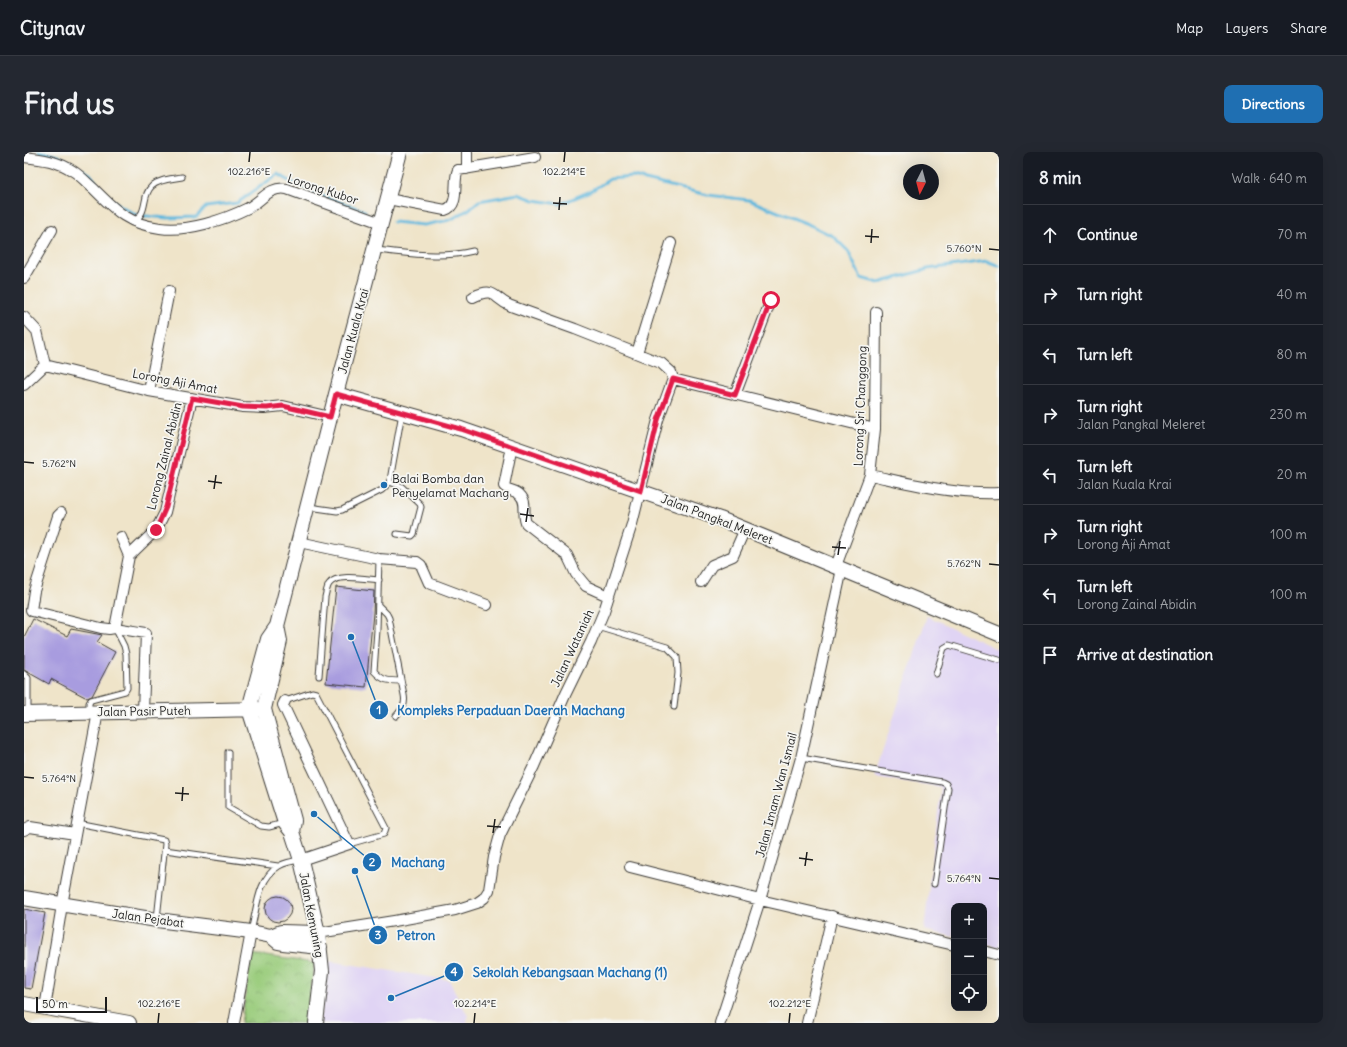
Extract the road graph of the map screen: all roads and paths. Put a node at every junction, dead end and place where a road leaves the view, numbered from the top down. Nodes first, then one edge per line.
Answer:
1 (400, 152) edge
2 (468, 152) edge
3 (24, 157) edge
4 (535, 157) dead end
5 (467, 169) junction
6 (182, 176) dead end
7 (388, 199) junction
8 (133, 221) junction
9 (381, 223) junction
10 (52, 230) dead end
11 (671, 243) dead end
12 (374, 250) junction
13 (473, 251) dead end
14 (24, 278) edge
15 (169, 291) dead end
16 (473, 297) dead end
17 (771, 300) dead end
18 (876, 312) dead end
19 (24, 316) edge
20 (637, 353) junction
21 (46, 365) junction
22 (673, 379) junction
23 (24, 385) edge
24 (149, 391) junction
25 (336, 394) junction
26 (735, 395) junction
27 (192, 398) junction
28 (402, 412) junction
29 (330, 417) junction
30 (875, 429) junction
31 (512, 446) junction
32 (870, 475) junction
33 (389, 482) junction
34 (641, 491) junction
35 (999, 493) edge
36 (307, 507) junction
37 (61, 512) dead end
38 (745, 529) junction
39 (397, 534) dead end
40 (121, 538) dead end
41 (299, 542) junction
42 (129, 556) junction
43 (378, 558) junction
44 (839, 568) junction
45 (379, 580) junction
46 (700, 582) dead end
47 (608, 596) junction
48 (378, 605) junction
49 (487, 605) dead end
50 (277, 626) junction
51 (597, 626) junction
52 (115, 628) junction
53 (999, 634) edge
54 (999, 660) edge
55 (24, 674) edge
56 (936, 674) dead end
57 (319, 676) dead end
58 (401, 681) junction
59 (285, 701) joint
60 (674, 707) dead end
61 (249, 709) junction
62 (264, 709) junction
63 (142, 711) junction
64 (94, 712) junction
65 (26, 714) edge
66 (396, 716) dead end
67 (228, 752) dead end
68 (801, 758) junction
69 (77, 823) junction
70 (291, 825) junction
71 (24, 830) edge
72 (75, 834) junction
73 (348, 844) junction
74 (165, 850) junction
75 (300, 860) junction
76 (278, 866) junction
77 (630, 867) dead end
78 (934, 884) dead end
79 (24, 898) edge
80 (760, 900) junction
81 (62, 905) junction
82 (832, 916) junction
83 (156, 920) junction
84 (251, 932) junction
85 (318, 933) junction
86 (271, 936) junction
87 (951, 944) edge
88 (320, 947) junction
89 (987, 952) edge
90 (999, 955) edge
91 (24, 1004) edge
92 (45, 1008) junction
93 (96, 1020) edge
94 (129, 1023) edge
95 (234, 1023) edge
96 (316, 1023) edge
97 (720, 1023) edge
98 (807, 1023) edge

1 - 7 main road, Jalan Kuala Krai
2 - 5 street
3 - 8 street, Lorong Kubor
4 - 5 street
5 - 7 street
6 - 8 lane
7 - 9 main road, Jalan Kuala Krai
8 - 9 street, Lorong Kubor
9 - 12 main road, Jalan Kuala Krai
10 - 14 street
11 - 20 street
12 - 13 lane
12 - 25 main road, Jalan Kuala Krai
15 - 24 street
16 - 20 street
17 - 26 street
18 - 30 street, Lorong Sri Changgong
19 - 21 street
20 - 22 street
21 - 23 street
21 - 24 street, Lorong Aji Amat
22 - 26 street
22 - 34 street, Jalan Wataniah
24 - 27 street, Lorong Aji Amat
25 - 28 main road, Jalan Pangkal Meleret
25 - 29 main road, Jalan Kuala Krai
26 - 30 street
27 - 29 street, Lorong Aji Amat
27 - 42 street, Lorong Zainal Abidin
28 - 31 main road, Jalan Pangkal Meleret
28 - 33 lane
29 - 36 main road, Jalan Kuala Krai
30 - 32 street, Lorong Sri Changgong
31 - 34 main road, Jalan Pangkal Meleret
31 - 47 street
32 - 35 street
32 - 44 street, Lorong Sri Changgong
33 - 36 lane
33 - 39 lane
34 - 38 main road, Jalan Pangkal Meleret
34 - 47 street, Jalan Wataniah
36 - 41 main road, Jalan Kuala Krai
37 - 52 street
38 - 44 main road, Jalan Pangkal Meleret
38 - 46 street
40 - 42 street
41 - 43 street
41 - 50 main road, Jalan Kuala Krai
42 - 52 street
43 - 45 lane
43 - 49 street
44 - 53 main road, Jalan Pangkal Meleret
44 - 68 street, Jalan Imam Wan Ismail
45 - 48 lane
45 - 57 lane
47 - 51 street, Jalan Wataniah
48 - 58 lane
48 - 58 lane
50 - 61 main road, Jalan Kuala Krai
50 - 62 main road, Jalan Kuala Krai
51 - 60 lane
51 - 85 street, Jalan Wataniah
52 - 63 street
52 - 64 lane
54 - 56 lane
55 - 65 lane
58 - 66 lane
59 - 73 street
59 - 73 lane
61 - 62 main road, Jalan Pasir Puteh
61 - 63 main road, Jalan Pasir Puteh
61 - 70 main road, Jalan Kemuning
62 - 70 main road, Jalan Kemuning
63 - 64 main road, Jalan Pasir Puteh
64 - 65 main road, Jalan Pasir Puteh
64 - 69 street
67 - 70 lane
68 - 78 lane
68 - 80 street, Jalan Imam Wan Ismail
69 - 72 street
69 - 74 lane
70 - 75 main road, Jalan Kemuning
71 - 72 street
72 - 81 street
73 - 75 street
74 - 76 lane
74 - 83 lane
75 - 76 lane
75 - 85 main road, Jalan Kemuning
76 - 84 lane
77 - 80 street
79 - 81 main road, Jalan Pejabat
80 - 82 street
80 - 97 street, Jalan Imam Wan Ismail
81 - 83 main road, Jalan Pejabat
81 - 92 street
82 - 87 street
82 - 98 street
83 - 84 main road, Jalan Pejabat
84 - 86 main road, Jalan Pejabat
84 - 95 street
85 - 86 main road, Jalan Pejabat
85 - 88 main road, Jalan Kemuning
86 - 88 main road, Jalan Pejabat
88 - 96 main road, Jalan Kemuning
89 - 90 street
91 - 92 main road
92 - 93 main road
93 - 94 main road

